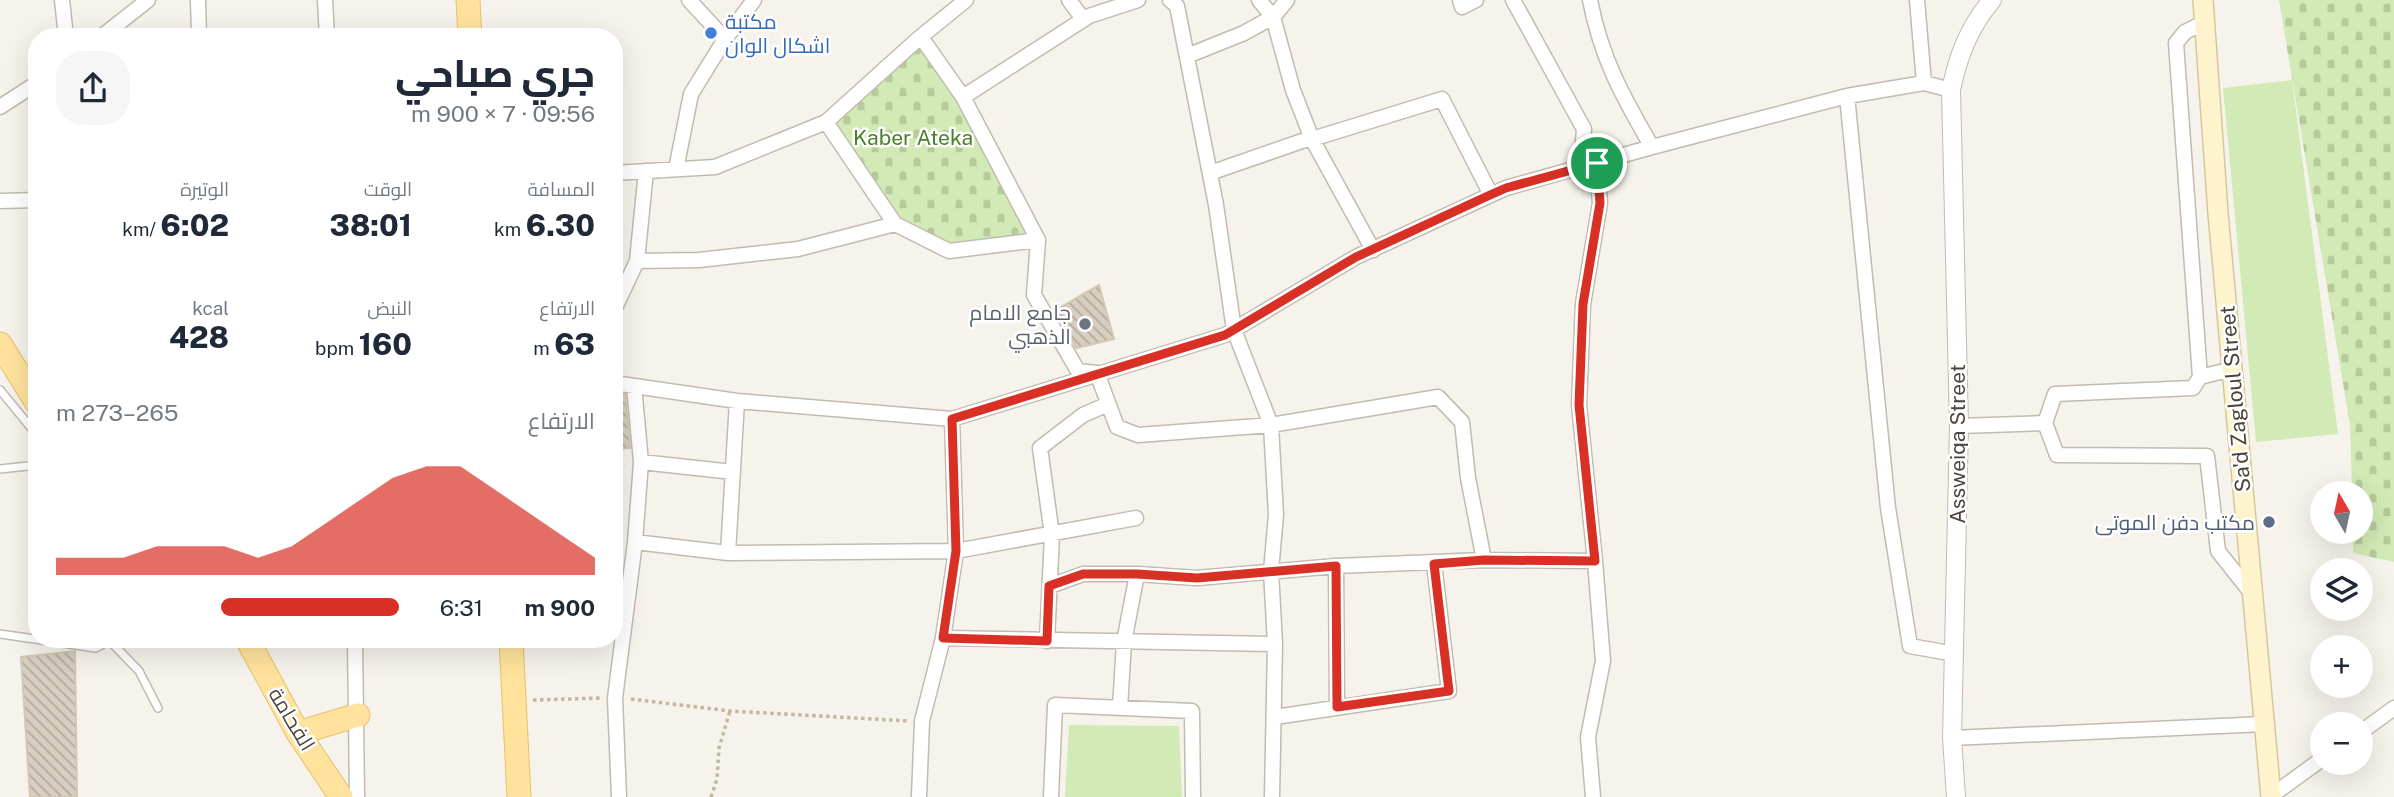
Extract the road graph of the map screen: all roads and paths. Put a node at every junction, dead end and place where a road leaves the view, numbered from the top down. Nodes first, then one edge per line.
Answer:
1 (62, 0) edge
2 (148, 0) edge
3 (198, 0) edge
4 (325, 0) edge
5 (468, 0) edge
6 (689, 0) edge
7 (754, 0) edge
8 (966, 0) edge
9 (1069, 0) edge
10 (1138, 0) edge
11 (1170, 0) edge
12 (1259, 0) edge
13 (1287, 0) edge
14 (1460, 0) edge
15 (1476, 0) edge
16 (1513, 0) edge
17 (1590, 0) edge
18 (1917, 0) edge
19 (1992, 0) edge
20 (2203, 0) edge
21 (1273, 17) junction
22 (1083, 19) junction
23 (2205, 22) junction
24 (65, 28) edge
25 (112, 28) edge
26 (199, 28) edge
27 (327, 28) edge
28 (470, 28) edge
29 (921, 37) junction
30 (725, 39) junction
31 (1187, 56) junction
32 (1924, 83) junction
33 (28, 89) edge
34 (1951, 90) junction
35 (1847, 96) junction
36 (963, 97) junction
37 (0, 107) edge
38 (827, 122) junction
39 (1312, 139) junction
40 (1652, 147) junction
41 (1597, 163) junction
42 (1581, 167) junction
43 (676, 169) junction
44 (646, 171) junction
45 (623, 172) edge
46 (1210, 173) junction
47 (1490, 195) junction
48 (28, 200) edge
49 (0, 201) edge
50 (895, 224) junction
51 (1038, 240) junction
52 (1373, 250) junction
53 (637, 261) junction
54 (623, 291) edge
55 (1234, 330) junction
56 (0, 344) edge
57 (2232, 369) junction
58 (1097, 373) junction
59 (2200, 377) junction
60 (6, 379) edge
61 (623, 384) edge
62 (634, 386) junction
63 (28, 396) edge
64 (737, 401) junction
65 (1108, 404) junction
66 (28, 419) edge
67 (952, 419) junction
68 (2045, 423) junction
69 (1271, 425) junction
70 (1959, 426) junction
71 (641, 462) junction
72 (28, 466) edge
73 (0, 469) edge
74 (733, 472) junction
75 (1136, 518) dead end
76 (1052, 535) junction
77 (635, 542) junction
78 (956, 551) junction
79 (728, 553) junction
80 (1484, 560) junction
81 (1595, 561) junction
82 (1434, 564) junction
83 (1336, 566) junction
84 (1271, 570) junction
85 (1137, 574) junction
86 (1049, 586) junction
87 (2253, 596) junction
88 (0, 634) edge
89 (623, 636) edge
90 (28, 638) edge
91 (943, 638) junction
92 (1047, 641) junction
93 (1124, 642) junction
94 (1275, 644) junction
95 (118, 648) edge
96 (252, 648) edge
97 (355, 648) edge
98 (511, 648) edge
99 (621, 648) edge
100 (1955, 654) junction
101 (615, 698) junction
102 (513, 700) junction
103 (1337, 707) junction
104 (158, 708) dead end
105 (1120, 708) junction
106 (2394, 708) edge
107 (730, 711) junction
108 (358, 715) junction
109 (1275, 717) junction
110 (922, 722) junction
111 (2373, 723) edge
112 (2265, 724) junction
113 (298, 733) junction
114 (1952, 738) junction
115 (2310, 768) edge
116 (2271, 796) edge
117 (341, 797) edge
118 (357, 797) edge
119 (519, 797) edge
120 (527, 797) edge
121 (619, 797) edge
122 (711, 797) edge
123 (919, 797) edge
124 (1051, 797) edge
125 (1193, 797) edge
126 (1272, 797) edge
127 (1593, 797) edge
128 (1956, 797) edge

1 - 24 street
2 - 25 street
3 - 26 street
4 - 27 street
5 - 28 main road
6 - 30 street
7 - 30 street
8 - 29 street
9 - 22 street
10 - 22 street
11 - 31 street
12 - 21 street
13 - 21 street
14 - 15 street
16 - 42 street
17 - 40 street
18 - 32 street
19 - 34 street, Assweiqa Street
20 - 23 main road, Sa'd Zagloul Street
21 - 31 street
21 - 39 street
22 - 36 street
23 - 57 main road, Sa'd Zagloul Street
23 - 59 street
29 - 36 street
29 - 38 street
30 - 43 street
31 - 46 street
32 - 34 street
32 - 35 street
33 - 37 street
34 - 70 street, Assweiqa Street
35 - 40 street
35 - 100 street
36 - 51 street
38 - 43 street
38 - 50 street
39 - 46 street
39 - 47 street
39 - 52 street
40 - 41 street
41 - 42 street
41 - 81 street
42 - 47 street
43 - 44 street
44 - 45 street
44 - 53 street
46 - 55 street
47 - 52 street
48 - 49 street
50 - 51 street
50 - 53 street
51 - 58 street
52 - 55 street
53 - 54 street
55 - 58 street
55 - 69 street
56 - 60 main road
57 - 59 street
57 - 87 main road, Sa'd Zagloul Street
58 - 65 street
58 - 67 street
59 - 68 street
60 - 63 main road
60 - 66 lane
61 - 62 street
62 - 64 street
62 - 71 street
64 - 67 street
64 - 74 street
65 - 69 street
65 - 76 street
67 - 78 street
68 - 70 street
68 - 87 street
69 - 80 street
69 - 84 street
70 - 100 street, Assweiqa Street
71 - 74 street
71 - 77 street
72 - 73 lane
74 - 79 street
75 - 76 street
76 - 78 street
76 - 86 street
77 - 79 street
77 - 89 street
78 - 79 street
78 - 91 street
80 - 81 street
80 - 82 street
81 - 127 street
82 - 83 street
82 - 103 street
83 - 84 street
83 - 103 street
84 - 85 street
84 - 94 street
85 - 86 street
85 - 93 street
86 - 92 street
87 - 112 main road, Sa'd Zagloul Street
88 - 90 lane
91 - 92 street
91 - 110 street
92 - 93 street
93 - 94 street
93 - 105 street
94 - 109 street
95 - 104 lane
96 - 113 main road, الفحامة
97 - 108 street
98 - 102 main road
99 - 101 street
100 - 114 street, Assweiqa Street
101 - 102 path
101 - 107 path
101 - 121 street
102 - 119 main road
103 - 109 street
105 - 124 street
105 - 125 street
106 - 111 street
107 - 110 path
107 - 122 path
108 - 113 main road
108 - 118 street
109 - 126 street
110 - 123 street
112 - 114 street
112 - 116 main road, Sa'd Zagloul Street
113 - 117 main road, الفحامة
114 - 128 street, Assweiqa Street
115 - 116 street
119 - 120 street

